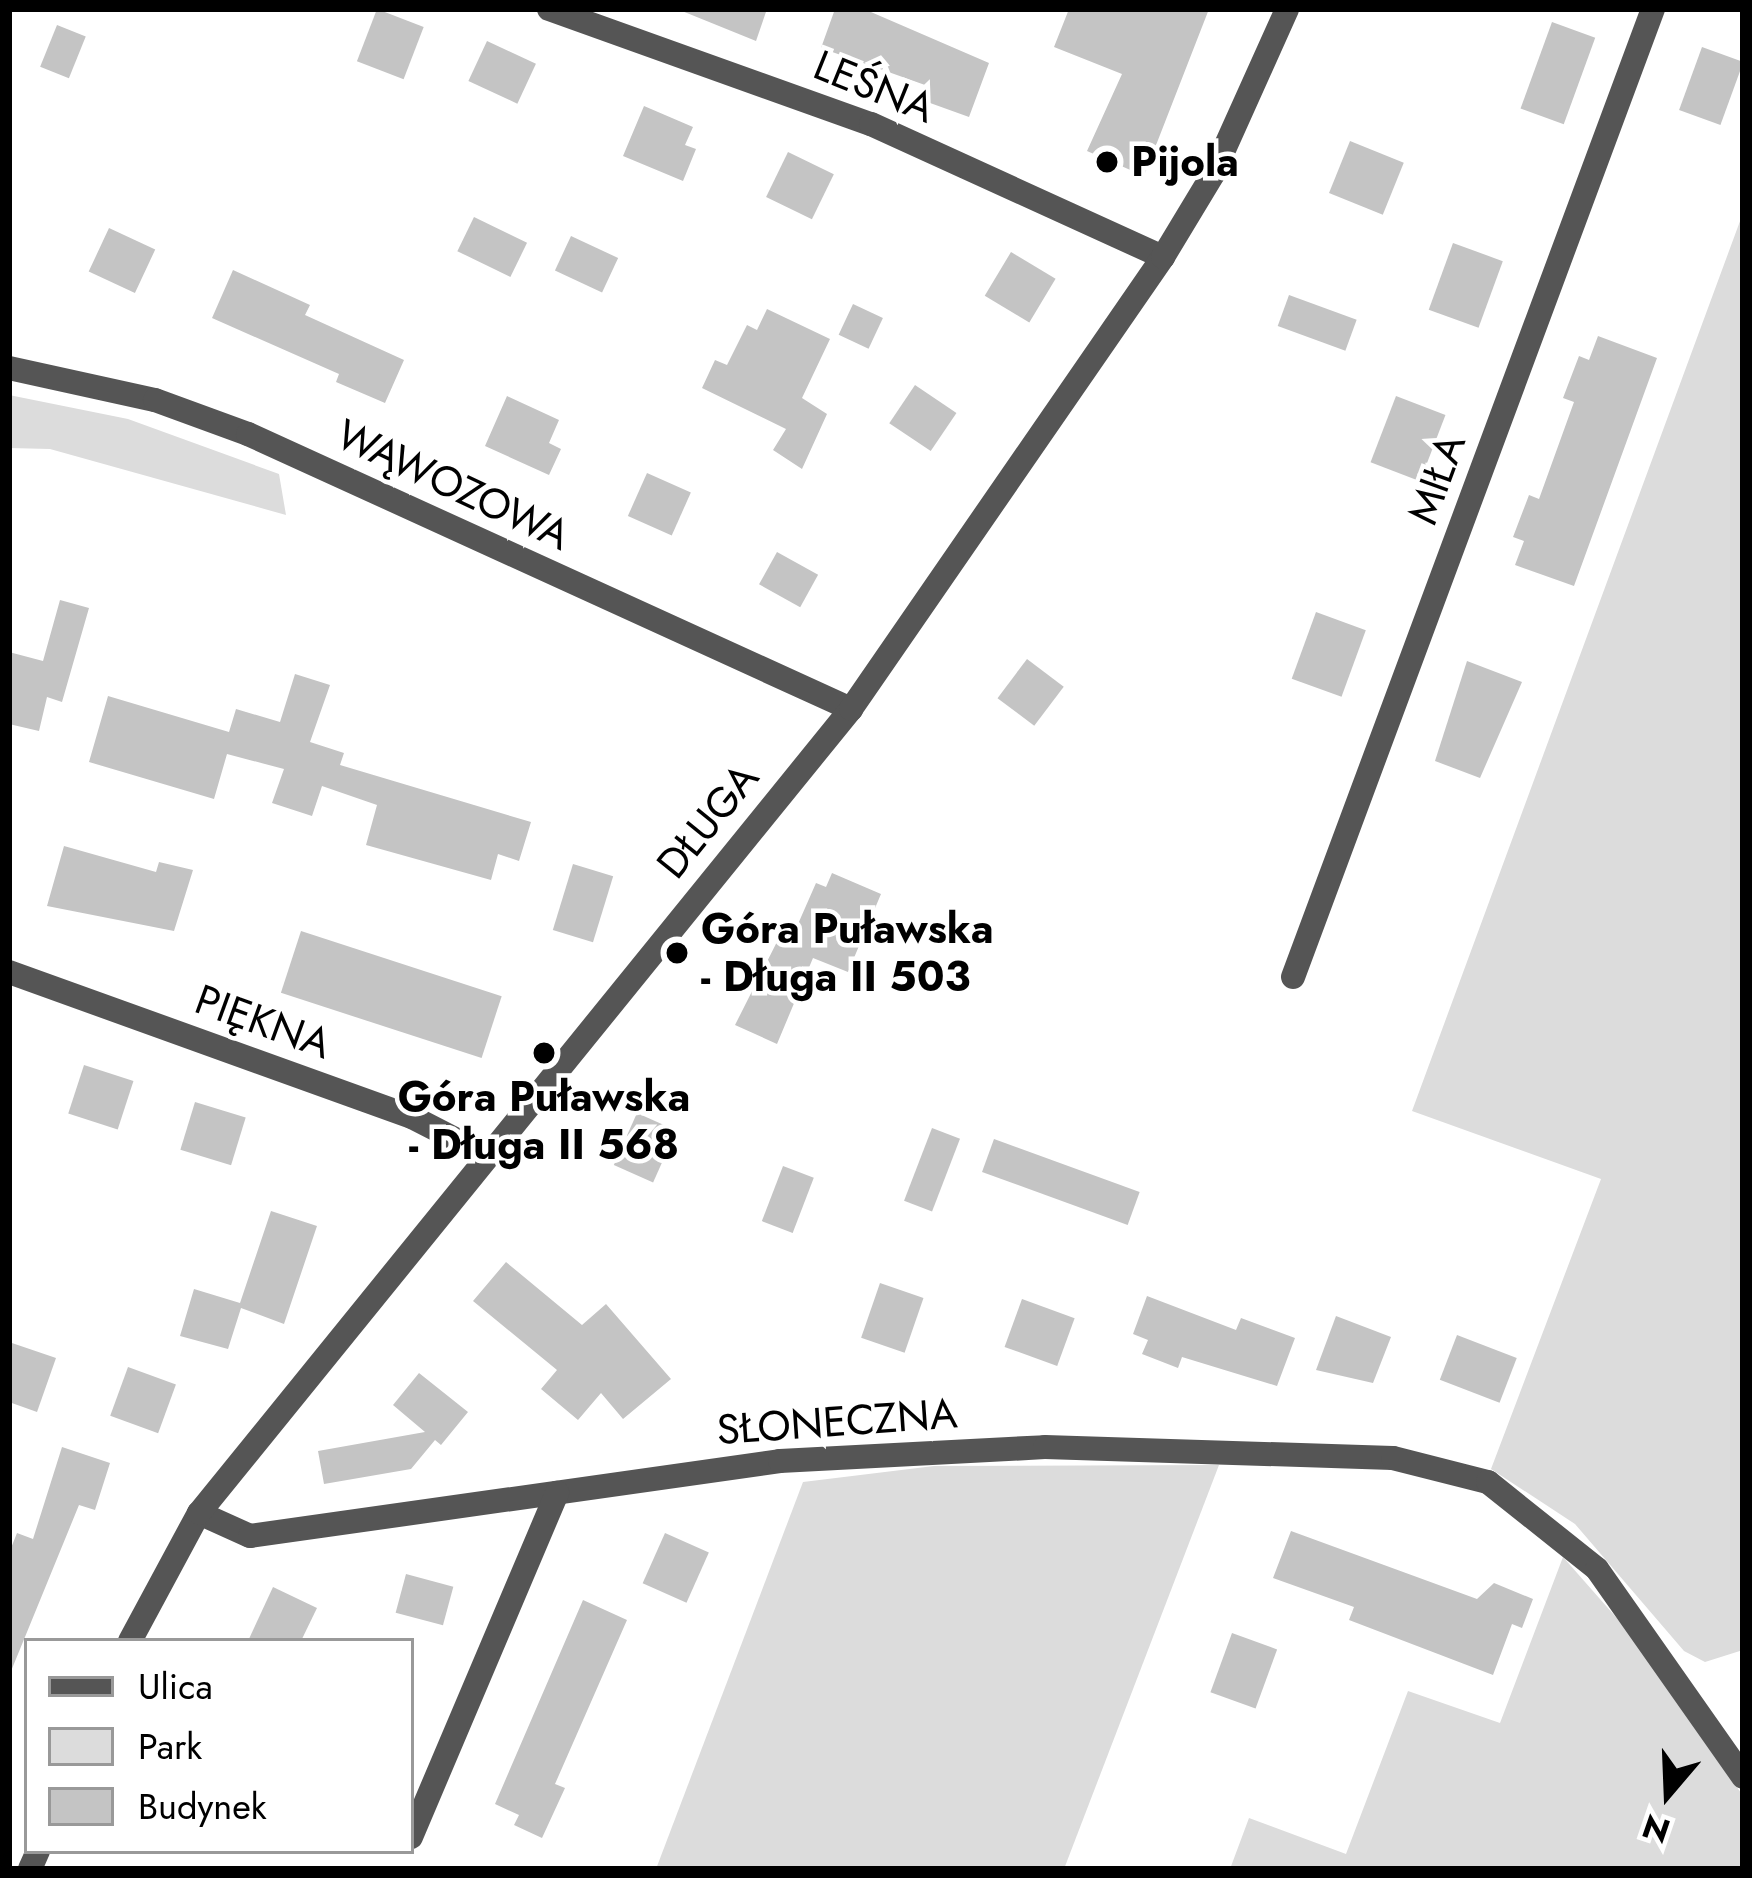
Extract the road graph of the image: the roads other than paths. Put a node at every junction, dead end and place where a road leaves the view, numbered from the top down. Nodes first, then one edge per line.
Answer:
1 (548, 9) edge
2 (1287, 9) edge
3 (1653, 9) edge
4 (1163, 257) junction
5 (9, 368) edge
6 (850, 709) junction
7 (9, 972) edge
8 (1293, 977) dead end
9 (486, 1155) junction
10 (557, 1492) junction
11 (199, 1513) junction
12 (132, 1638) edge
13 (1743, 1777) edge
14 (414, 1830) edge

1 - 4 street, LEŚNA
2 - 4 street, DŁUGA
3 - 8 street, MIŁA
4 - 6 street, DŁUGA
5 - 6 street, WĄWOZOWA
6 - 9 street, DŁUGA
7 - 9 street, PIĘKNA
9 - 11 street, DŁUGA
10 - 11 street, SŁONECZNA
10 - 13 street, SŁONECZNA
10 - 14 street
11 - 12 street, DŁUGA

